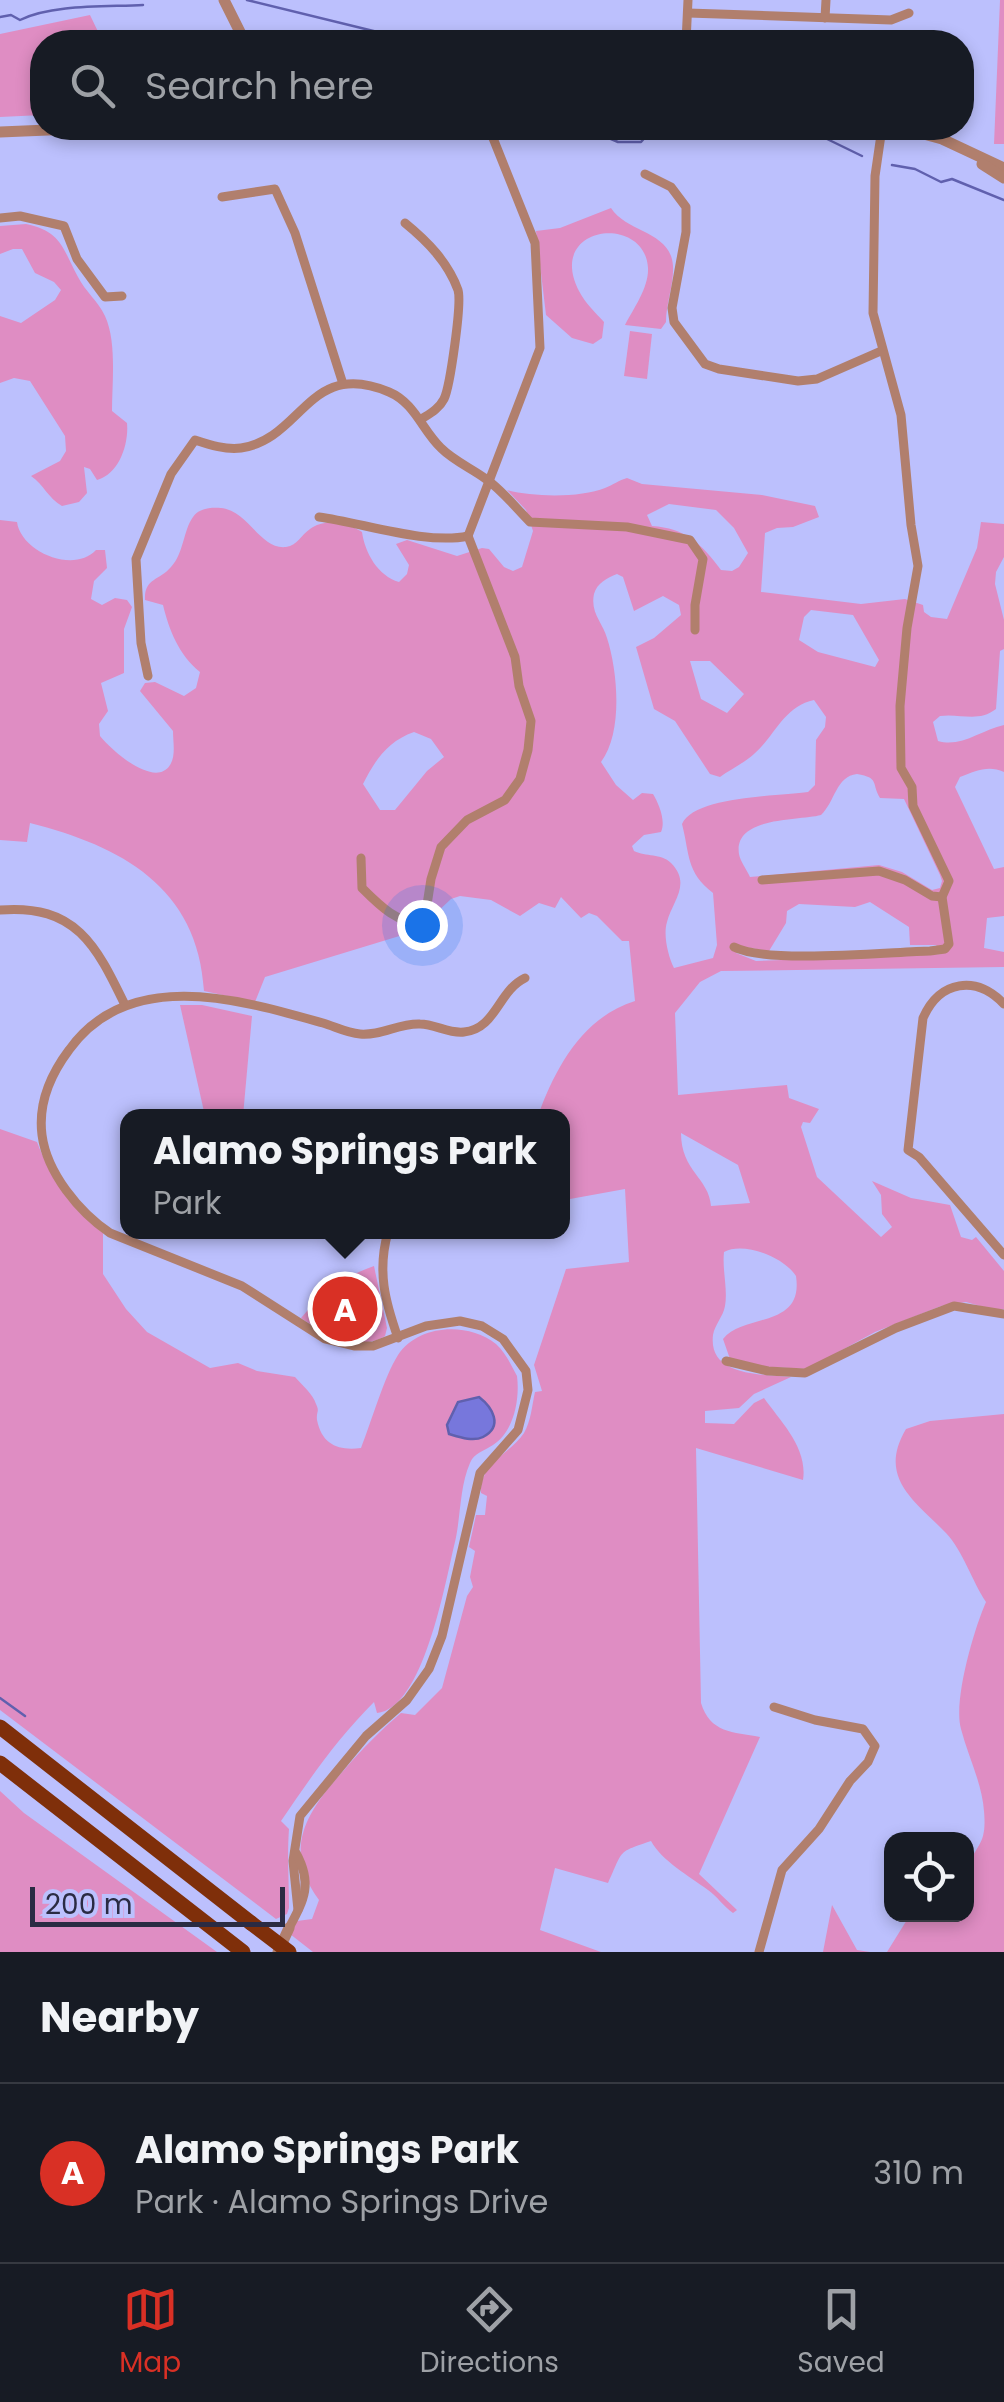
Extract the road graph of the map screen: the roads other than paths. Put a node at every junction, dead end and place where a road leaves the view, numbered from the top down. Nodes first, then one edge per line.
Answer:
1 (224, 0) edge
2 (688, 0) edge
3 (826, 0) edge
4 (688, 13) junction
5 (909, 13) dead end
6 (825, 18) junction
7 (239, 30) edge
8 (687, 30) edge
9 (30, 131) edge
10 (0, 132) edge
11 (493, 140) edge
12 (880, 140) edge
13 (933, 140) edge
14 (944, 140) edge
15 (1004, 168) edge
16 (645, 174) dead end
17 (1004, 178) edge
18 (222, 198) dead end
19 (0, 218) edge
20 (405, 223) dead end
21 (122, 296) dead end
22 (881, 350) junction
23 (343, 384) junction
24 (420, 420) junction
25 (488, 480) junction
26 (319, 516) dead end
27 (468, 536) junction
28 (695, 630) dead end
29 (148, 676) dead end
30 (361, 858) dead end
31 (762, 880) dead end
32 (942, 897) junction
33 (0, 910) edge
34 (734, 947) dead end
35 (524, 978) dead end
36 (1004, 1004) edge
37 (125, 1005) junction
38 (120, 1238) edge
39 (121, 1239) edge
40 (387, 1239) edge
41 (1004, 1255) edge
42 (1004, 1314) edge
43 (398, 1338) junction
44 (726, 1361) dead end
45 (774, 1706) dead end
46 (0, 1727) edge
47 (0, 1763) edge
48 (289, 1928) joint
49 (239, 1949) edge
50 (278, 1952) edge
51 (289, 1952) edge
52 (759, 1952) edge

1 - 7 street
2 - 4 street
3 - 6 street
4 - 6 street
4 - 8 street
5 - 6 street
9 - 10 street
11 - 25 street
12 - 22 street
13 - 17 street
14 - 15 street
16 - 22 street
18 - 23 street
19 - 21 street
20 - 24 street
22 - 32 street
23 - 24 street
23 - 29 street
24 - 25 street
25 - 27 street
25 - 28 street
26 - 27 street
27 - 30 street
31 - 32 street
32 - 34 street
33 - 37 street
35 - 37 street
36 - 41 street
37 - 38 street
39 - 43 street
40 - 43 street
42 - 44 street
43 - 48 street
45 - 52 street
46 - 51 highway, bridge
47 - 49 highway
48 - 50 street

